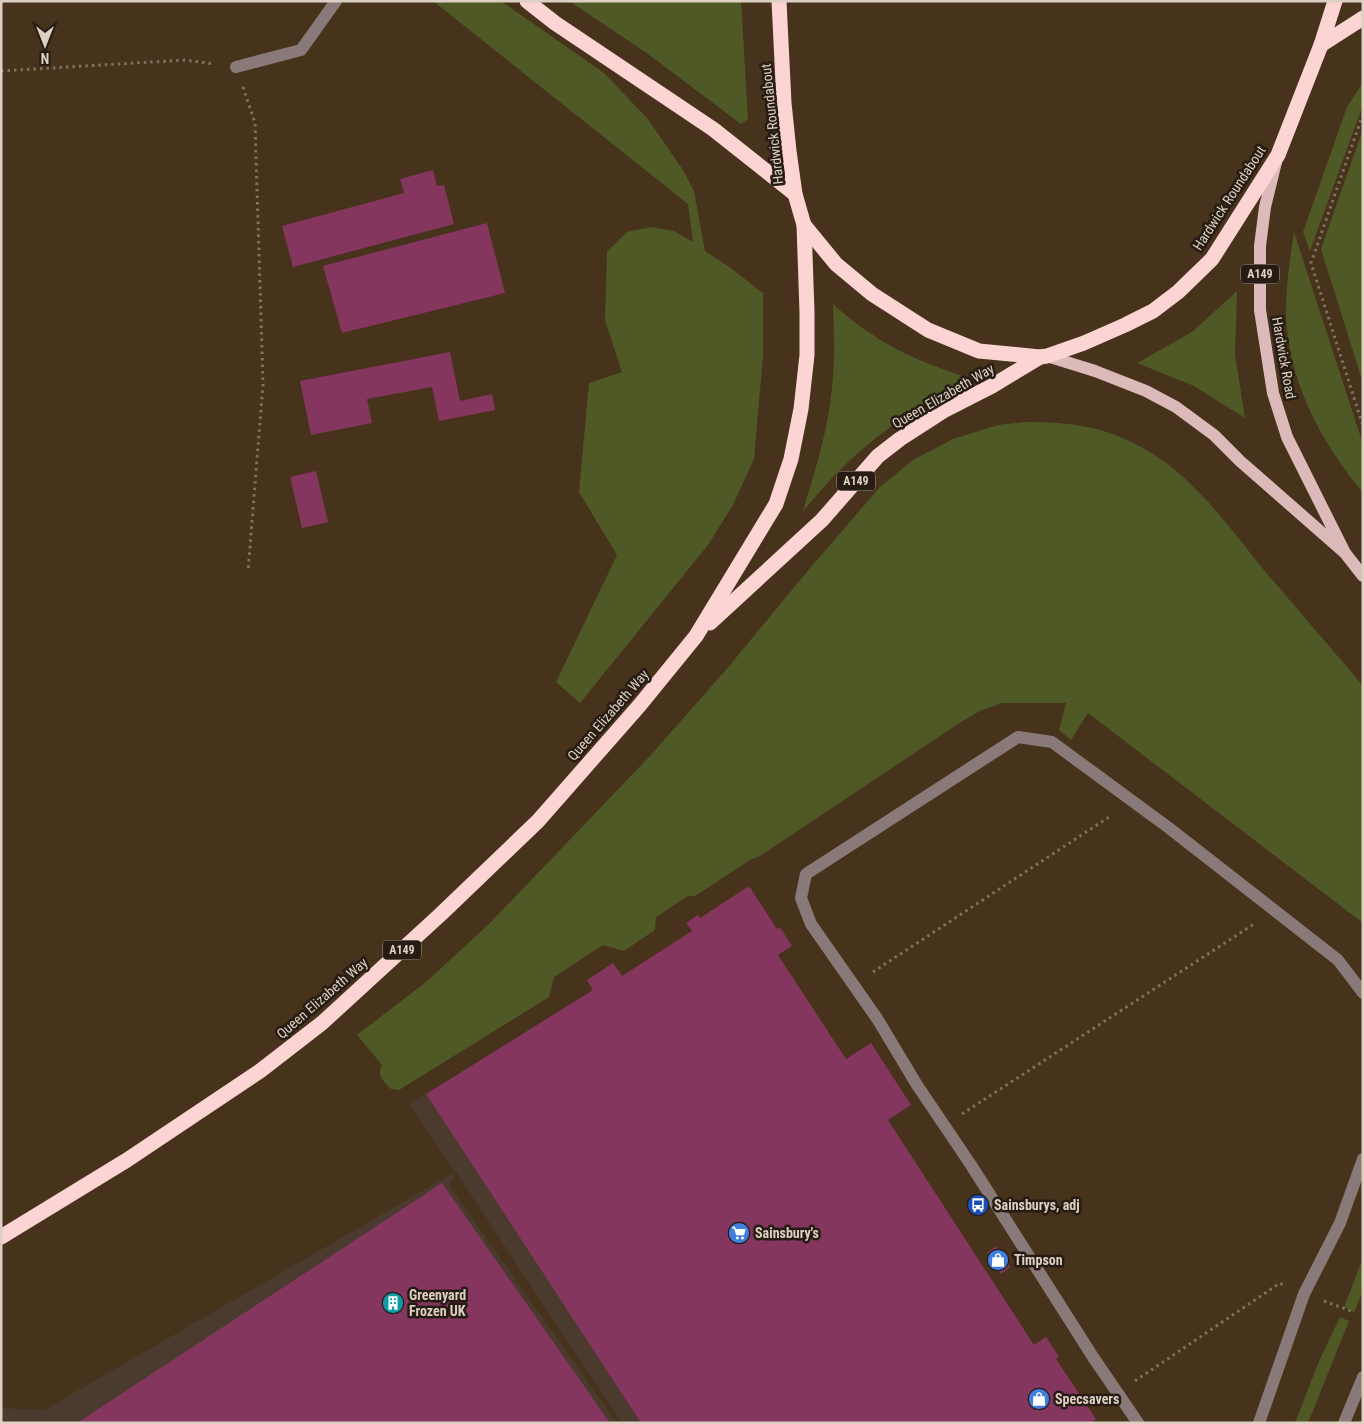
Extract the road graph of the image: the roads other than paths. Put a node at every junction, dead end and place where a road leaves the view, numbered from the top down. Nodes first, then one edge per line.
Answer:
1 (336, 1) edge
2 (527, 1) edge
3 (779, 1) edge
4 (1335, 1) edge
5 (1363, 18) edge
6 (1321, 45) junction
7 (236, 67) road end
8 (1278, 154) junction
9 (795, 194) junction
10 (804, 225) junction
11 (1044, 356) junction
12 (1345, 553) junction
13 (1363, 576) edge
14 (696, 636) junction
15 (1363, 993) edge
16 (1363, 1159) edge
17 (1, 1237) edge
18 (1363, 1377) edge
19 (1138, 1423) edge
20 (1259, 1423) edge
21 (1344, 1423) edge

1 - 7 street
2 - 9 highway
3 - 9 highway, Hardwick Roundabout
4 - 6 highway, Hardwick Roundabout
5 - 6 highway
6 - 8 highway, Hardwick Roundabout
8 - 11 highway, Hardwick Roundabout
8 - 12 main road, Hardwick Road / A149
9 - 10 highway, Hardwick Roundabout
10 - 11 highway, Hardwick Roundabout
10 - 14 highway, Queen Elizabeth Way / A149
11 - 12 main road, Hardwick Road / A149
11 - 14 highway, Queen Elizabeth Way / A149
12 - 13 main road, Hardwick Road / A149
14 - 17 highway, Queen Elizabeth Way / A149
15 - 19 street
16 - 20 street
18 - 21 street

